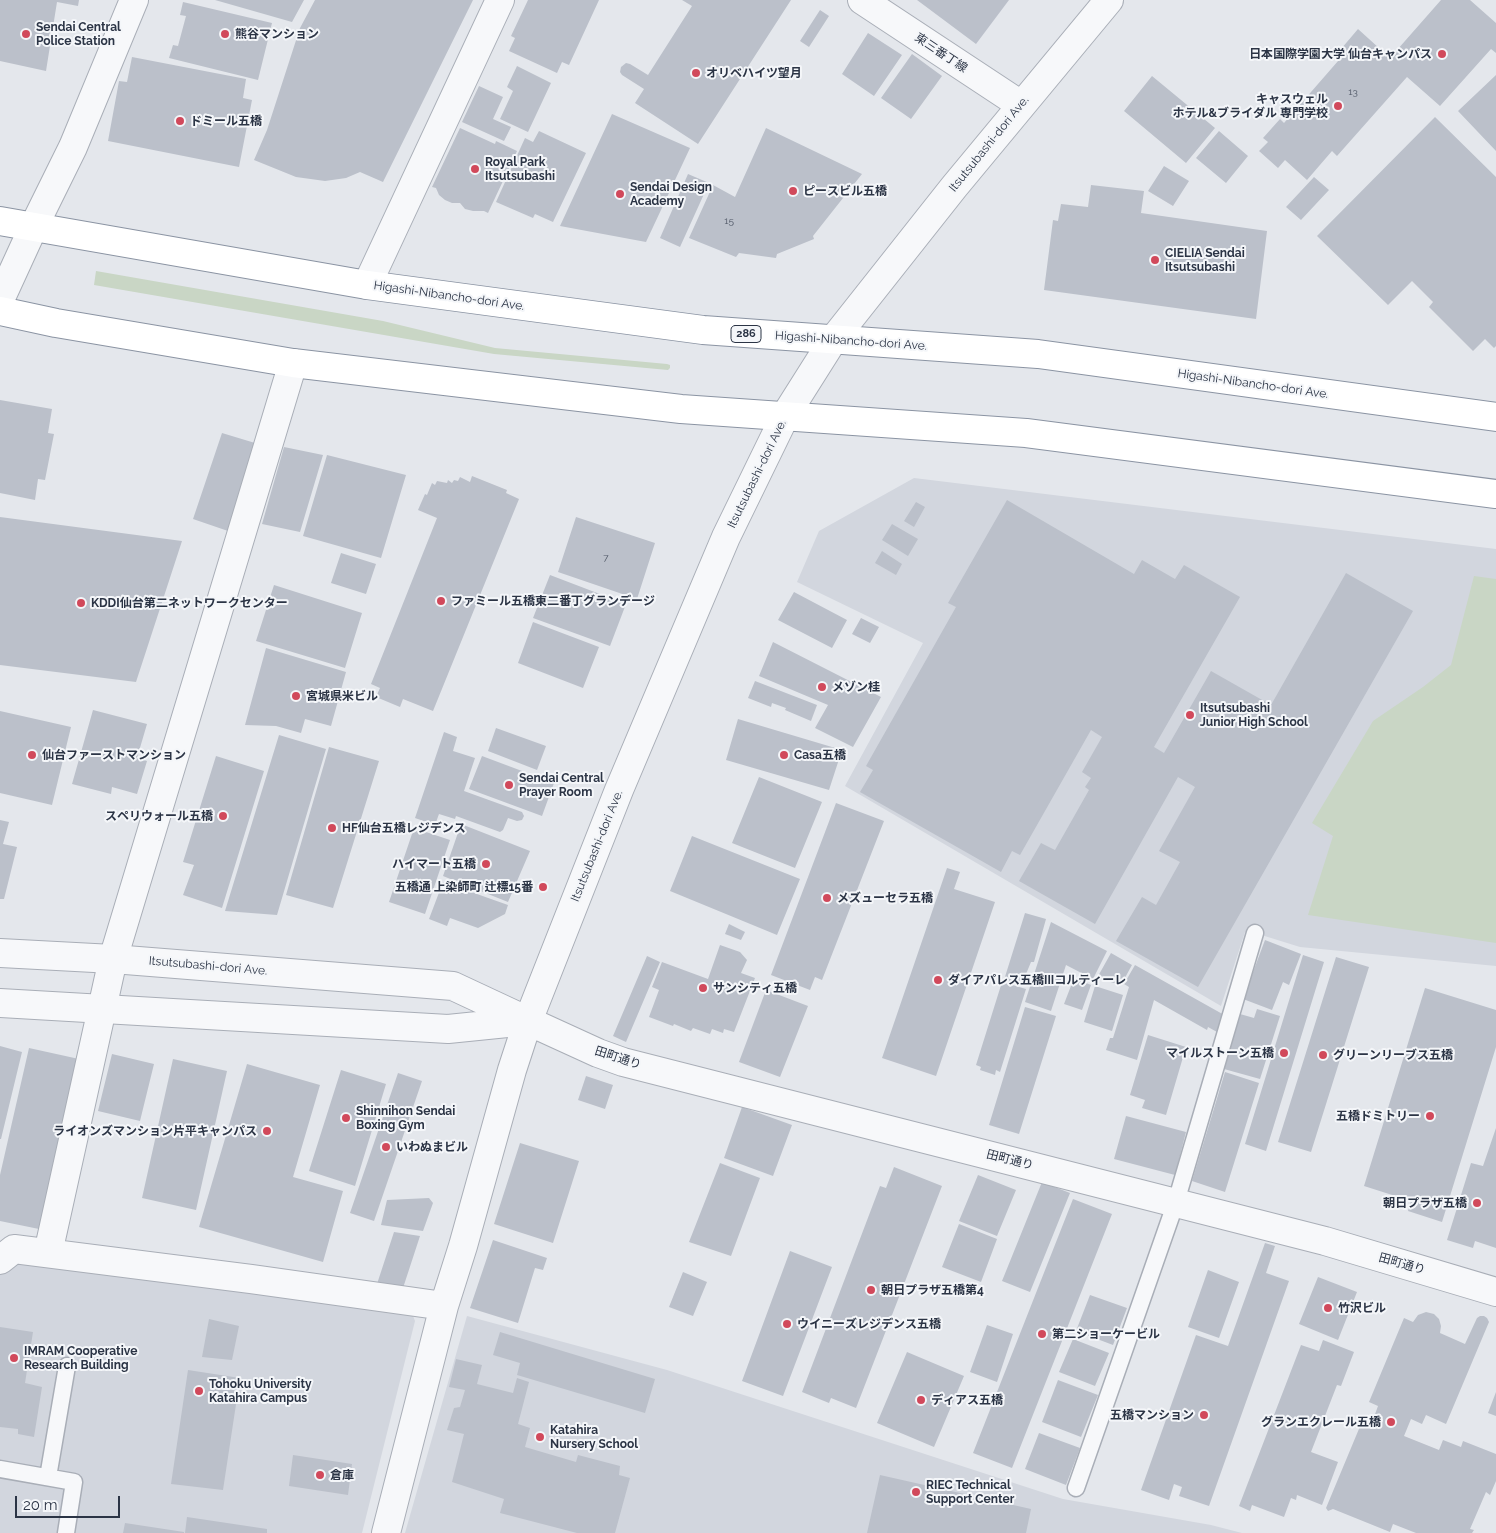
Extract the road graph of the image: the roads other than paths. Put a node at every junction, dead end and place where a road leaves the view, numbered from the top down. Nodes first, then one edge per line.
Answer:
1 (134, 0) edge
2 (500, 0) edge
3 (862, 0) edge
4 (1109, 0) edge
5 (1021, 105) junction
6 (0, 221) edge
7 (33, 228) junction
8 (367, 285) junction
9 (0, 300) edge
10 (0, 311) edge
11 (832, 340) junction
12 (293, 363) junction
13 (785, 416) junction
14 (1496, 417) edge
15 (1496, 494) edge
16 (1255, 933) dead end
17 (0, 953) edge
18 (113, 959) junction
19 (0, 1003) edge
20 (102, 1010) junction
21 (528, 1021) junction
22 (1176, 1202) junction
23 (48, 1253) junction
24 (0, 1260) edge
25 (1496, 1292) edge
26 (444, 1306) junction
27 (67, 1366) dead end
28 (0, 1469) edge
29 (48, 1478) junction
30 (1076, 1488) dead end
31 (66, 1533) edge
32 (386, 1533) edge

1 - 7 street
2 - 8 street
3 - 5 street, 東三番丁線
4 - 5 street, Itsutsubashi-dori Ave.
5 - 11 street, Itsutsubashi-dori Ave.
6 - 7 highway, Higashi-Nibancho-dori Ave. / 286
7 - 8 highway, Higashi-Nibancho-dori Ave. / 286
7 - 9 street
8 - 11 highway, Higashi-Nibancho-dori Ave. / 286
10 - 12 highway
11 - 13 street, Itsutsubashi-dori Ave.
11 - 14 highway, Higashi-Nibancho-dori Ave. / 286
12 - 13 highway
12 - 18 street
13 - 15 highway
13 - 21 street, Itsutsubashi-dori Ave.
16 - 22 lane
17 - 18 street, Itsutsubashi-dori Ave.
18 - 20 street
18 - 21 street, Itsutsubashi-dori Ave.
19 - 20 street
20 - 21 street
20 - 23 street
21 - 22 street, 田町通り
21 - 26 street
22 - 25 street, 田町通り
22 - 30 lane
23 - 24 street
23 - 26 street
26 - 32 street
27 - 29 lane
28 - 29 lane
29 - 31 lane

